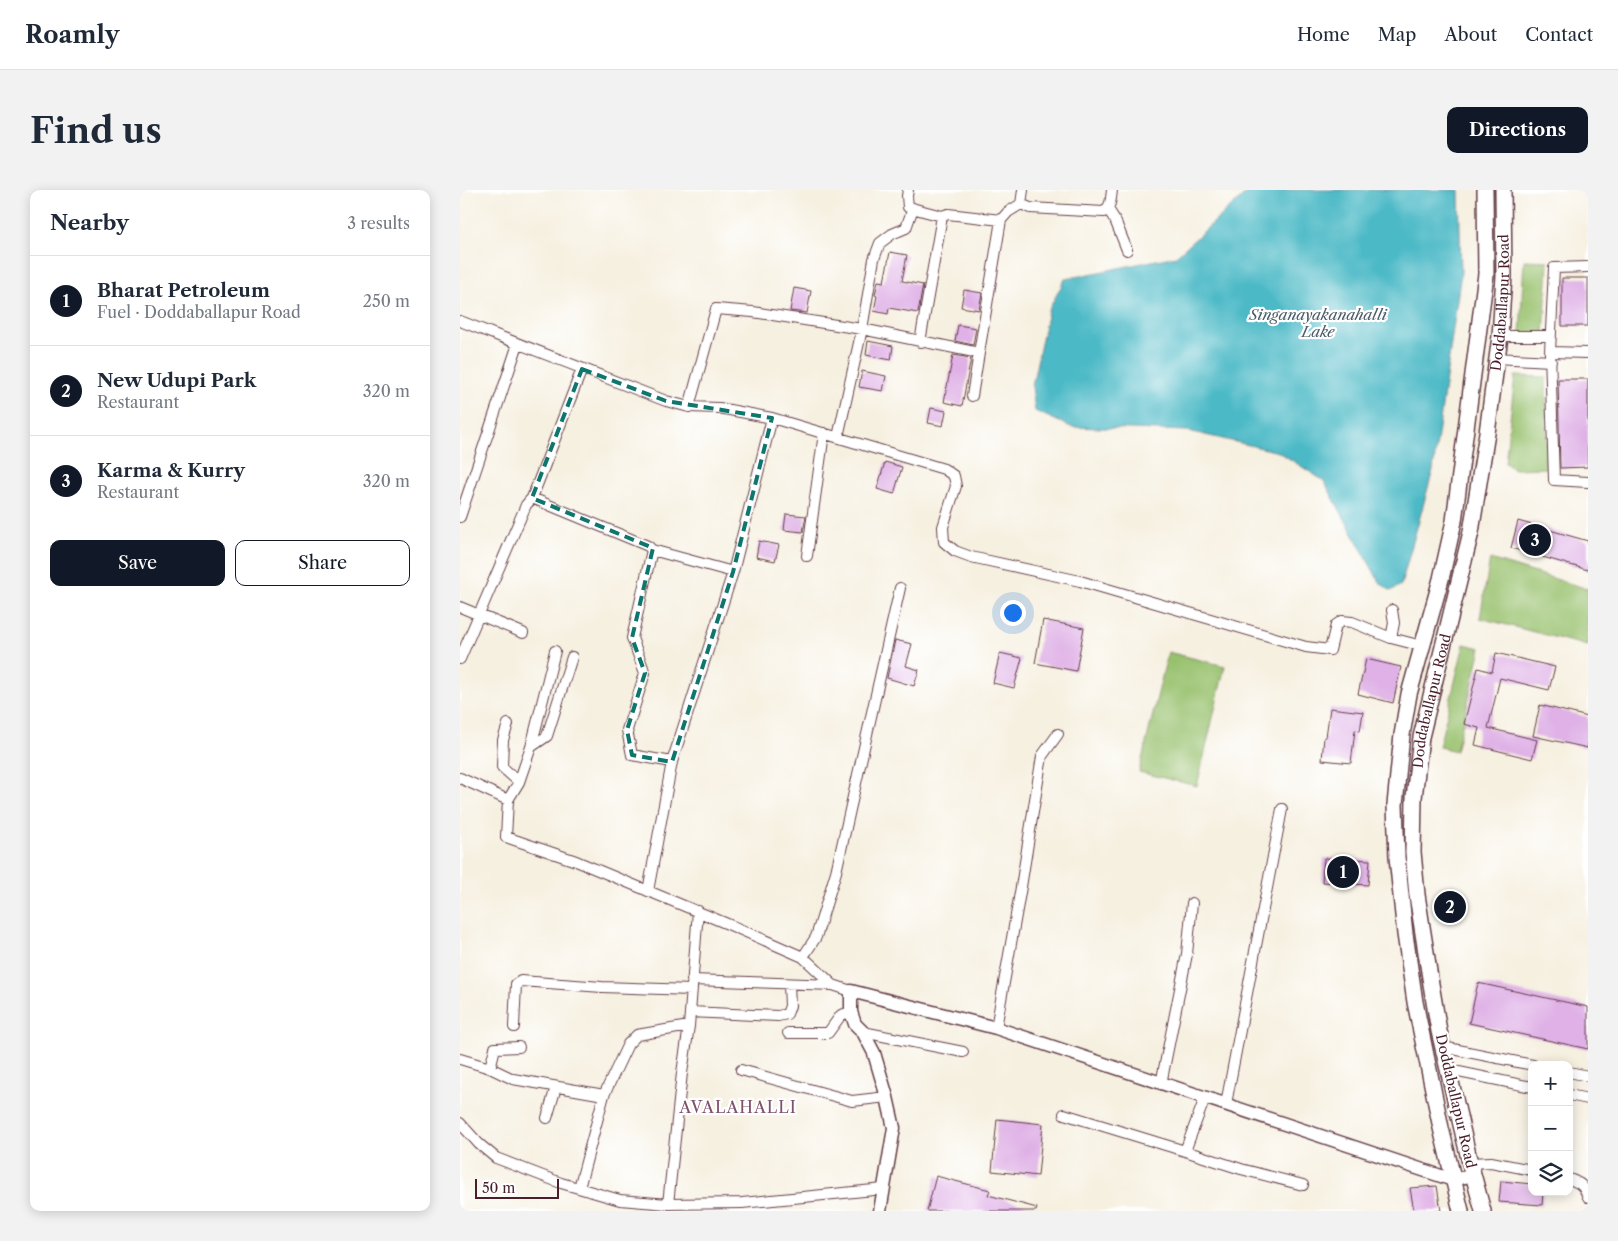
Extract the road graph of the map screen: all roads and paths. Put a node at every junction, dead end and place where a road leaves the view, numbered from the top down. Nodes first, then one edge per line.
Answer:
1 (908, 190) edge
2 (1023, 190) edge
3 (1112, 190) edge
4 (1485, 190) edge
5 (1503, 190) edge
6 (1021, 204) junction
7 (913, 208) junction
8 (1108, 209) junction
9 (942, 216) junction
10 (1001, 220) junction
11 (1127, 250) dead end
12 (1588, 267) edge
13 (460, 321) edge
14 (862, 329) junction
15 (1500, 336) junction
16 (1551, 336) junction
17 (920, 342) junction
18 (517, 344) junction
19 (979, 352) junction
20 (1588, 353) edge
21 (1550, 357) junction
22 (1496, 358) junction
23 (582, 370) junction
24 (972, 396) dead end
25 (689, 407) junction
26 (772, 418) junction
27 (824, 433) junction
28 (838, 437) junction
29 (1588, 482) edge
30 (532, 498) junction
31 (460, 517) edge
32 (652, 550) junction
33 (807, 556) dead end
34 (733, 572) junction
35 (900, 588) dead end
36 (460, 607) edge
37 (1392, 610) dead end
38 (479, 615) junction
39 (523, 633) dead end
40 (1391, 638) junction
41 (1422, 646) junction
42 (555, 651) dead end
43 (572, 657) dead end
44 (460, 659) edge
45 (508, 724) dead end
46 (1058, 734) dead end
47 (531, 746) junction
48 (672, 762) junction
49 (460, 778) edge
50 (520, 782) junction
51 (508, 800) junction
52 (1282, 808) dead end
53 (648, 891) junction
54 (1192, 903) dead end
55 (698, 911) junction
56 (803, 957) junction
57 (789, 984) junction
58 (692, 985) junction
59 (833, 985) junction
60 (851, 990) junction
61 (690, 1012) junction
62 (851, 1012) junction
63 (689, 1026) junction
64 (514, 1027) dead end
65 (996, 1028) junction
66 (863, 1032) junction
67 (788, 1033) dead end
68 (519, 1047) dead end
69 (1443, 1047) junction
70 (963, 1052) dead end
71 (460, 1059) edge
72 (1528, 1064) edge
73 (490, 1068) junction
74 (742, 1070) dead end
75 (1449, 1070) junction
76 (1573, 1073) edge
77 (1588, 1076) edge
78 (1161, 1084) junction
79 (1528, 1086) edge
80 (556, 1087) junction
81 (604, 1094) junction
82 (1573, 1096) edge
83 (887, 1097) junction
84 (1205, 1098) junction
85 (1588, 1099) edge
86 (1226, 1104) junction
87 (1064, 1114) dead end
88 (547, 1118) dead end
89 (460, 1124) edge
90 (1185, 1151) junction
91 (1471, 1169) junction
92 (1528, 1169) edge
93 (1453, 1180) junction
94 (1573, 1180) edge
95 (1304, 1184) dead end
96 (579, 1188) junction
97 (884, 1189) junction
98 (1588, 1197) edge
99 (620, 1200) junction
100 (668, 1204) junction
101 (618, 1211) edge
102 (880, 1211) edge
103 (1461, 1211) edge
104 (1483, 1211) edge

1 - 7 street
2 - 6 street
3 - 8 street
4 - 41 main road, Doddaballapur Road
5 - 15 main road, Doddaballapur Road
6 - 8 street
6 - 10 street
7 - 9 street
7 - 14 street
8 - 11 street
9 - 10 street
9 - 17 street
10 - 19 street
12 - 16 street
13 - 18 street
14 - 17 street
14 - 25 street
14 - 28 street
15 - 16 street
15 - 22 main road, Doddaballapur Road
16 - 21 street
17 - 19 street
18 - 23 street
18 - 31 street
19 - 24 street
20 - 21 street
21 - 22 street
21 - 29 street
22 - 69 main road, Doddaballapur Road
23 - 25 street
23 - 30 street
25 - 26 street
26 - 27 street
26 - 34 street
27 - 28 street
27 - 33 street
28 - 40 street
30 - 32 street
30 - 38 street
32 - 34 street
32 - 48 street
34 - 48 street
35 - 56 street
36 - 38 street
37 - 40 street
38 - 39 street
38 - 44 street
40 - 41 street
41 - 93 main road, Doddaballapur Road
42 - 47 street
43 - 47 street
45 - 50 street
46 - 65 street
47 - 50 street
48 - 53 street
49 - 51 street
50 - 51 street
51 - 53 street
52 - 86 street
53 - 55 street
54 - 78 street
55 - 56 street
55 - 58 street
56 - 59 street
57 - 58 street
57 - 59 street
57 - 61 street
58 - 61 street
58 - 64 street
59 - 60 street
60 - 62 street
60 - 65 street
61 - 63 street
62 - 66 street
62 - 67 street
63 - 81 street
63 - 100 street
65 - 78 street
66 - 70 street
66 - 83 street
68 - 73 street
69 - 72 street
69 - 75 main road, Doddaballapur Road
71 - 73 street
73 - 80 street
74 - 83 street
75 - 79 street
75 - 91 main road, Doddaballapur Road
76 - 77 street
78 - 84 street
80 - 81 street
80 - 88 street
81 - 96 street
82 - 85 street
83 - 97 street
84 - 86 street
84 - 90 street
86 - 93 street
87 - 90 street
89 - 96 street
90 - 95 street
91 - 92 street
91 - 93 street
91 - 104 main road, Doddaballapur Road
93 - 103 main road, Doddaballapur Road
94 - 98 street
96 - 99 street
97 - 100 street
97 - 102 street
99 - 100 street
99 - 101 street

